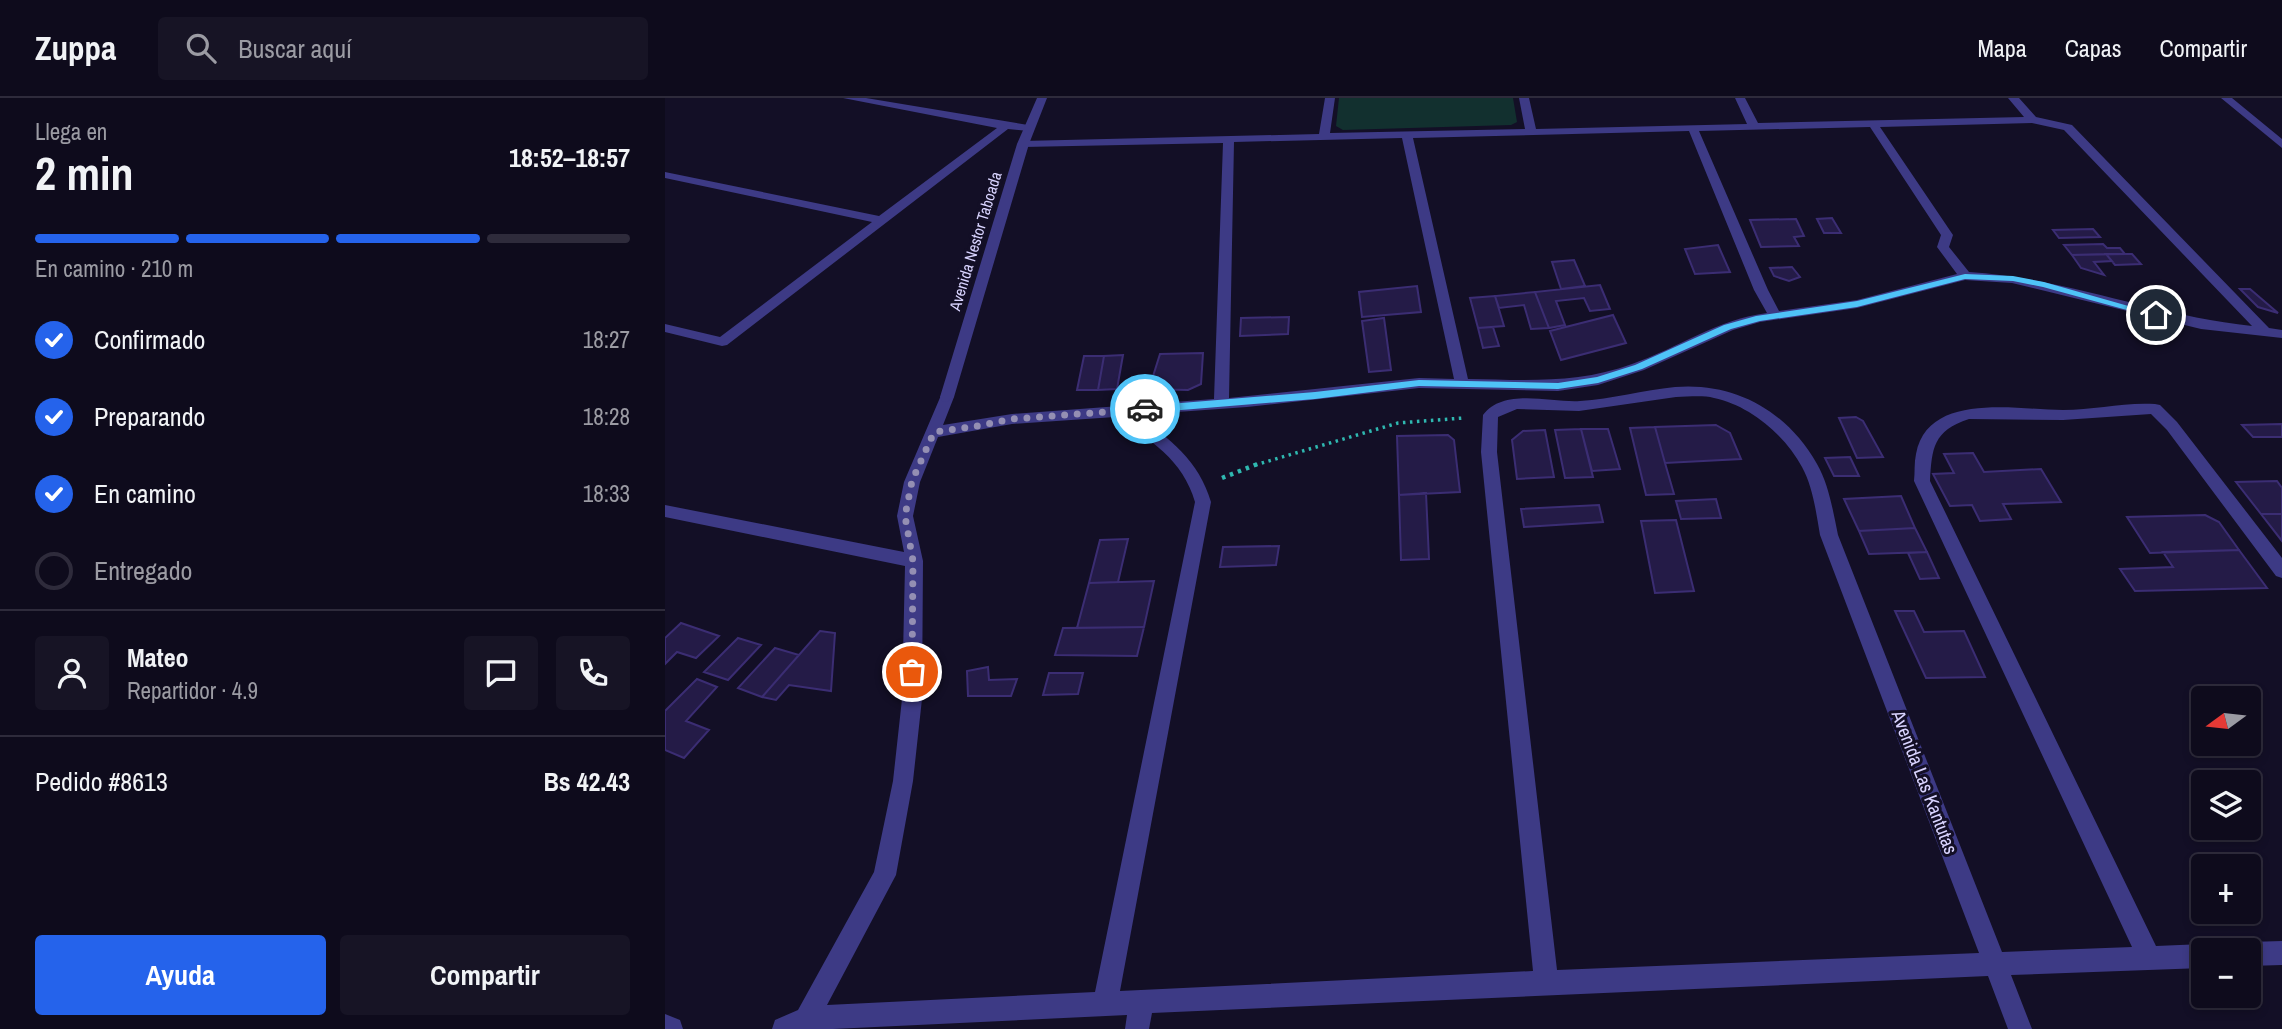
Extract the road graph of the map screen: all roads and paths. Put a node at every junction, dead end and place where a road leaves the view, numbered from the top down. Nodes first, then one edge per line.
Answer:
1 (848, 98) edge
2 (1042, 98) edge
3 (1330, 98) edge
4 (1524, 98) edge
5 (1740, 98) edge
6 (2013, 98) edge
7 (2226, 98) edge
8 (2032, 120) junction
9 (1873, 124) junction
10 (1006, 127) junction
11 (1755, 127) junction
12 (1028, 128) junction
13 (1693, 129) junction
14 (1531, 132) junction
15 (1407, 135) junction
16 (1324, 136) junction
17 (1229, 138) junction
18 (1023, 144) junction
19 (2282, 145) edge
20 (665, 175) edge
21 (884, 220) junction
22 (1965, 276) junction
23 (1775, 316) junction
24 (665, 328) edge
25 (2266, 333) junction
26 (2282, 334) edge
27 (1462, 383) junction
28 (1221, 404) junction
29 (1119, 412) junction
30 (1489, 430) junction
31 (934, 432) junction
32 (1200, 485) junction
33 (665, 511) edge
34 (913, 561) junction
35 (2282, 571) edge
36 (2282, 953) edge
37 (2261, 954) edge
38 (2191, 957) edge
39 (2150, 959) junction
40 (1997, 966) junction
41 (1546, 982) junction
42 (1142, 1001) junction
43 (1105, 1004) junction
44 (804, 1023) edge
45 (665, 1026) edge
46 (671, 1029) edge
47 (784, 1029) edge
48 (1137, 1029) edge
49 (2020, 1029) edge

1 - 10 street
2 - 12 street, Avenida Nestor Taboada
3 - 16 street
4 - 14 street
5 - 11 street
6 - 8 street
7 - 19 street
8 - 9 street
8 - 25 street
9 - 11 street
9 - 22 street
10 - 12 street
10 - 21 street
11 - 13 street
12 - 18 street, Avenida Nestor Taboada
13 - 14 street
13 - 23 street
14 - 15 street
15 - 16 street
15 - 27 street
16 - 17 street
17 - 18 street
17 - 28 street
18 - 31 street, Avenida Nestor Taboada
20 - 21 street
21 - 24 street
22 - 23 street
22 - 25 street
23 - 27 street
25 - 26 street
27 - 28 street
28 - 29 street
29 - 31 street
29 - 32 street
30 - 32 path
30 - 40 street, Avenida Las Kantutas
30 - 41 street
31 - 34 street, Avenida Nestor Taboada
32 - 43 street
33 - 34 street
34 - 44 street, Avenida Nestor Taboada
35 - 39 street
36 - 37 street
38 - 39 street
39 - 40 street
40 - 41 street
40 - 49 street, Avenida Las Kantutas
41 - 42 street
42 - 43 street
42 - 48 street
43 - 44 street
44 - 47 street
45 - 46 street

